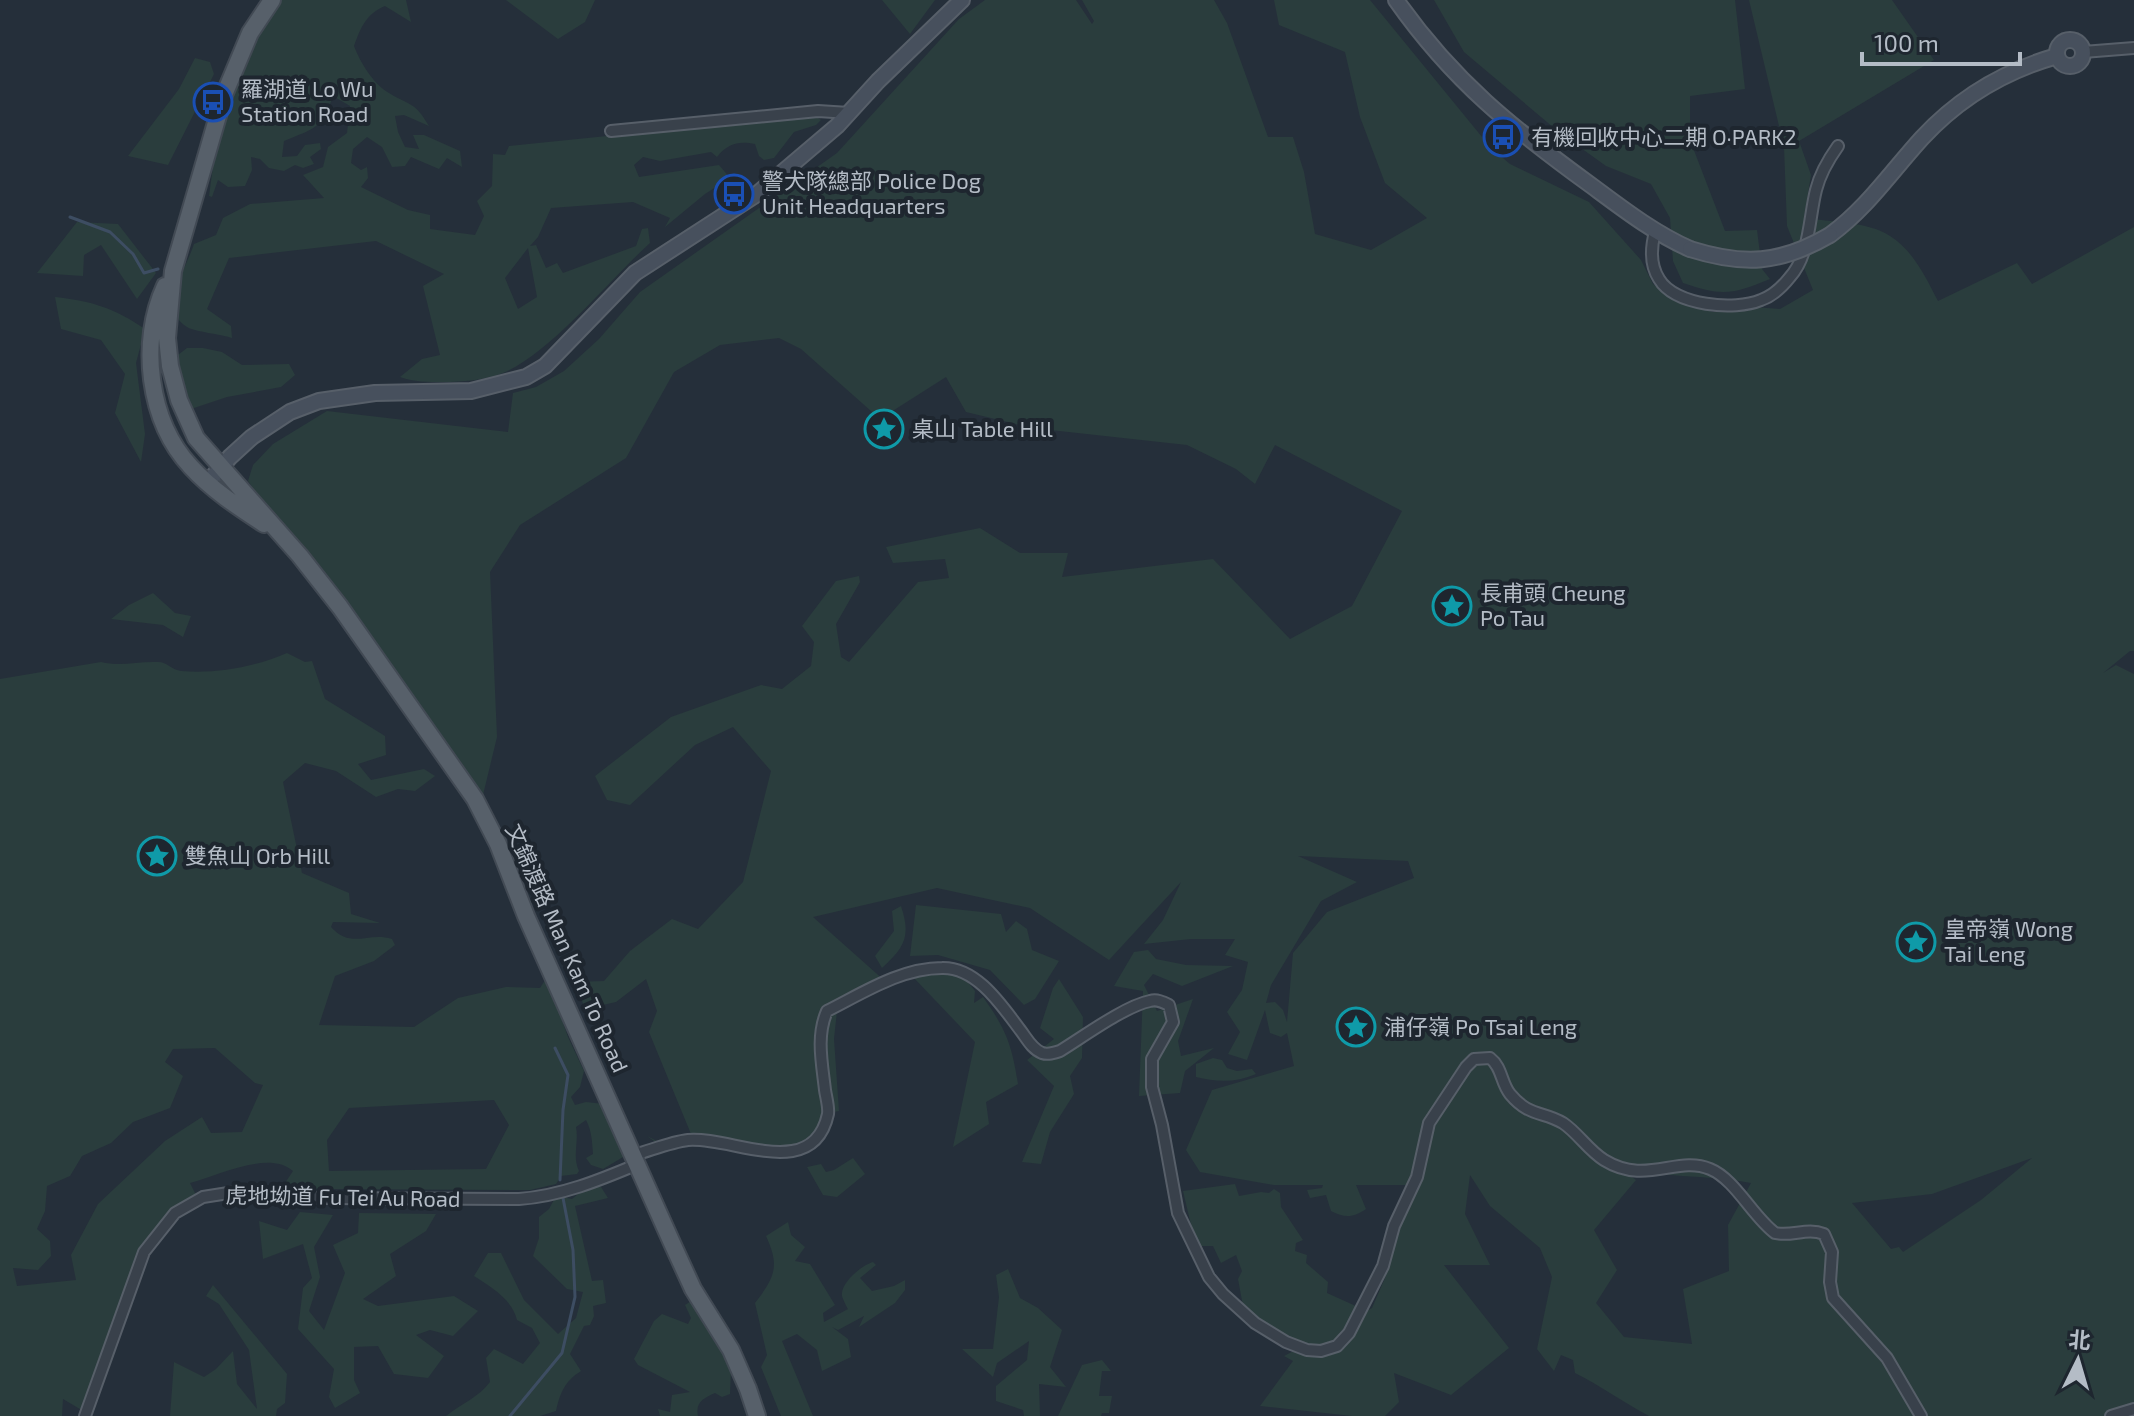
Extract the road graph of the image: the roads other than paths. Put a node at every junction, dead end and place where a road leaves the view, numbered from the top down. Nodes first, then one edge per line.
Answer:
1 (260, 0) edge
2 (272, 0) edge
3 (962, 0) edge
4 (1396, 0) edge
5 (257, 22) junction
6 (2134, 48) edge
7 (2083, 52) joint
8 (849, 113) junction
9 (611, 131) dead end
10 (1838, 146) dead end
11 (1655, 232) junction
12 (173, 271) junction
13 (220, 467) junction
14 (208, 482) junction
15 (278, 533) junction
16 (636, 1159) junction
17 (2134, 1409) edge
18 (87, 1410) edge
19 (96, 1416) edge
20 (757, 1416) edge
21 (1921, 1416) edge
22 (2111, 1416) edge

1 - 5 street
2 - 5 main road, 文錦渡路 Man Kam To Road
3 - 8 street
4 - 11 street
5 - 12 main road, 文錦渡路 Man Kam To Road
6 - 7 street
7 - 11 street, bridge
8 - 9 street
8 - 13 street
10 - 11 street
12 - 13 main road, 文錦渡路 Man Kam To Road
12 - 14 main road, 文錦渡路 Man Kam To Road
13 - 14 street
13 - 15 main road, 文錦渡路 Man Kam To Road
14 - 15 main road, 文錦渡路 Man Kam To Road
15 - 16 main road, 文錦渡路 Man Kam To Road
16 - 18 street, 虎地坳道 Fu Tei Au Road
16 - 20 main road, 文錦渡路 Man Kam To Road
16 - 21 street, 虎地坳道 Fu Tei Au Road
17 - 22 street
18 - 19 street

